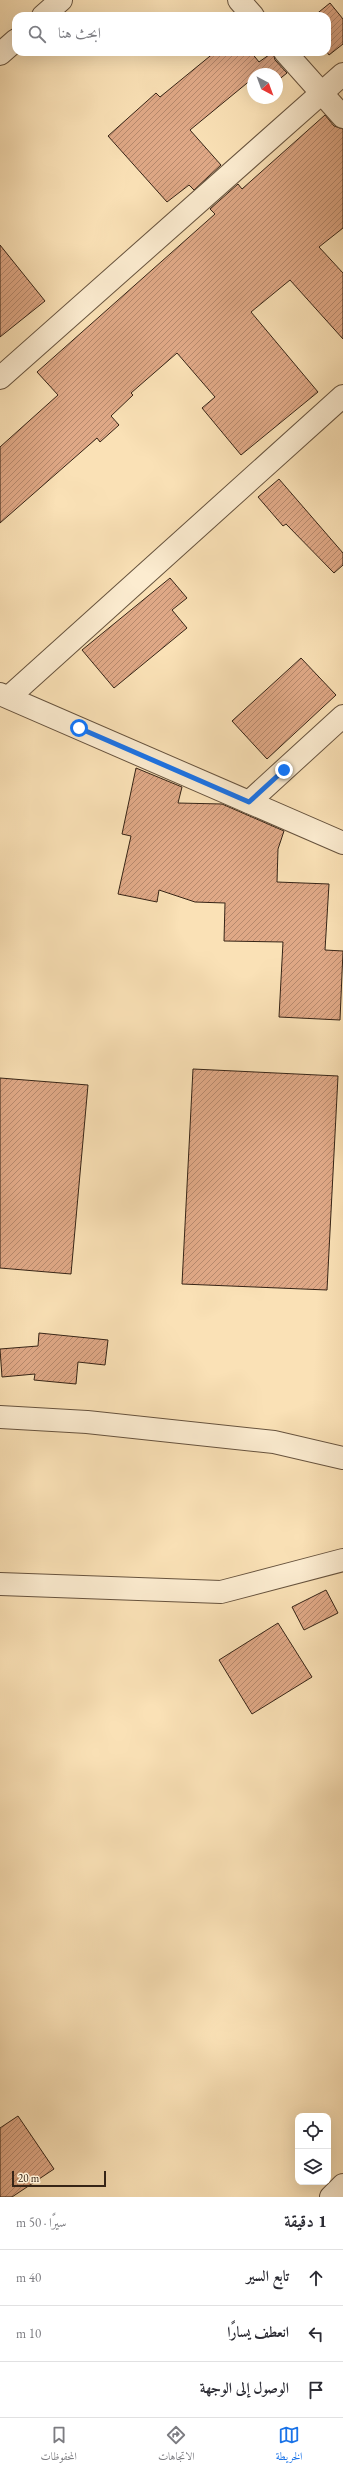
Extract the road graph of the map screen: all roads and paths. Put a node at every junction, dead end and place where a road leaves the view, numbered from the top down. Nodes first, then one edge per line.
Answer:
1 (61, 0) edge
2 (239, 0) edge
3 (48, 12) edge
4 (250, 12) edge
5 (12, 44) edge
6 (0, 54) edge
7 (288, 56) edge
8 (343, 74) edge
9 (321, 94) junction
10 (343, 117) edge
11 (0, 378) edge
12 (343, 396) edge
13 (4, 696) edge
14 (343, 716) edge
15 (249, 802) junction
16 (343, 843) edge
17 (0, 1417) edge
18 (343, 1458) edge
19 (343, 1560) edge
20 (0, 1584) edge
21 (343, 2186) edge
22 (331, 2197) edge

1 - 3 street
2 - 4 street
5 - 6 street
7 - 9 street
8 - 9 street
9 - 10 street
9 - 11 street
12 - 13 street
13 - 15 street
14 - 15 street
15 - 16 street
17 - 18 street
19 - 20 street
21 - 22 street

